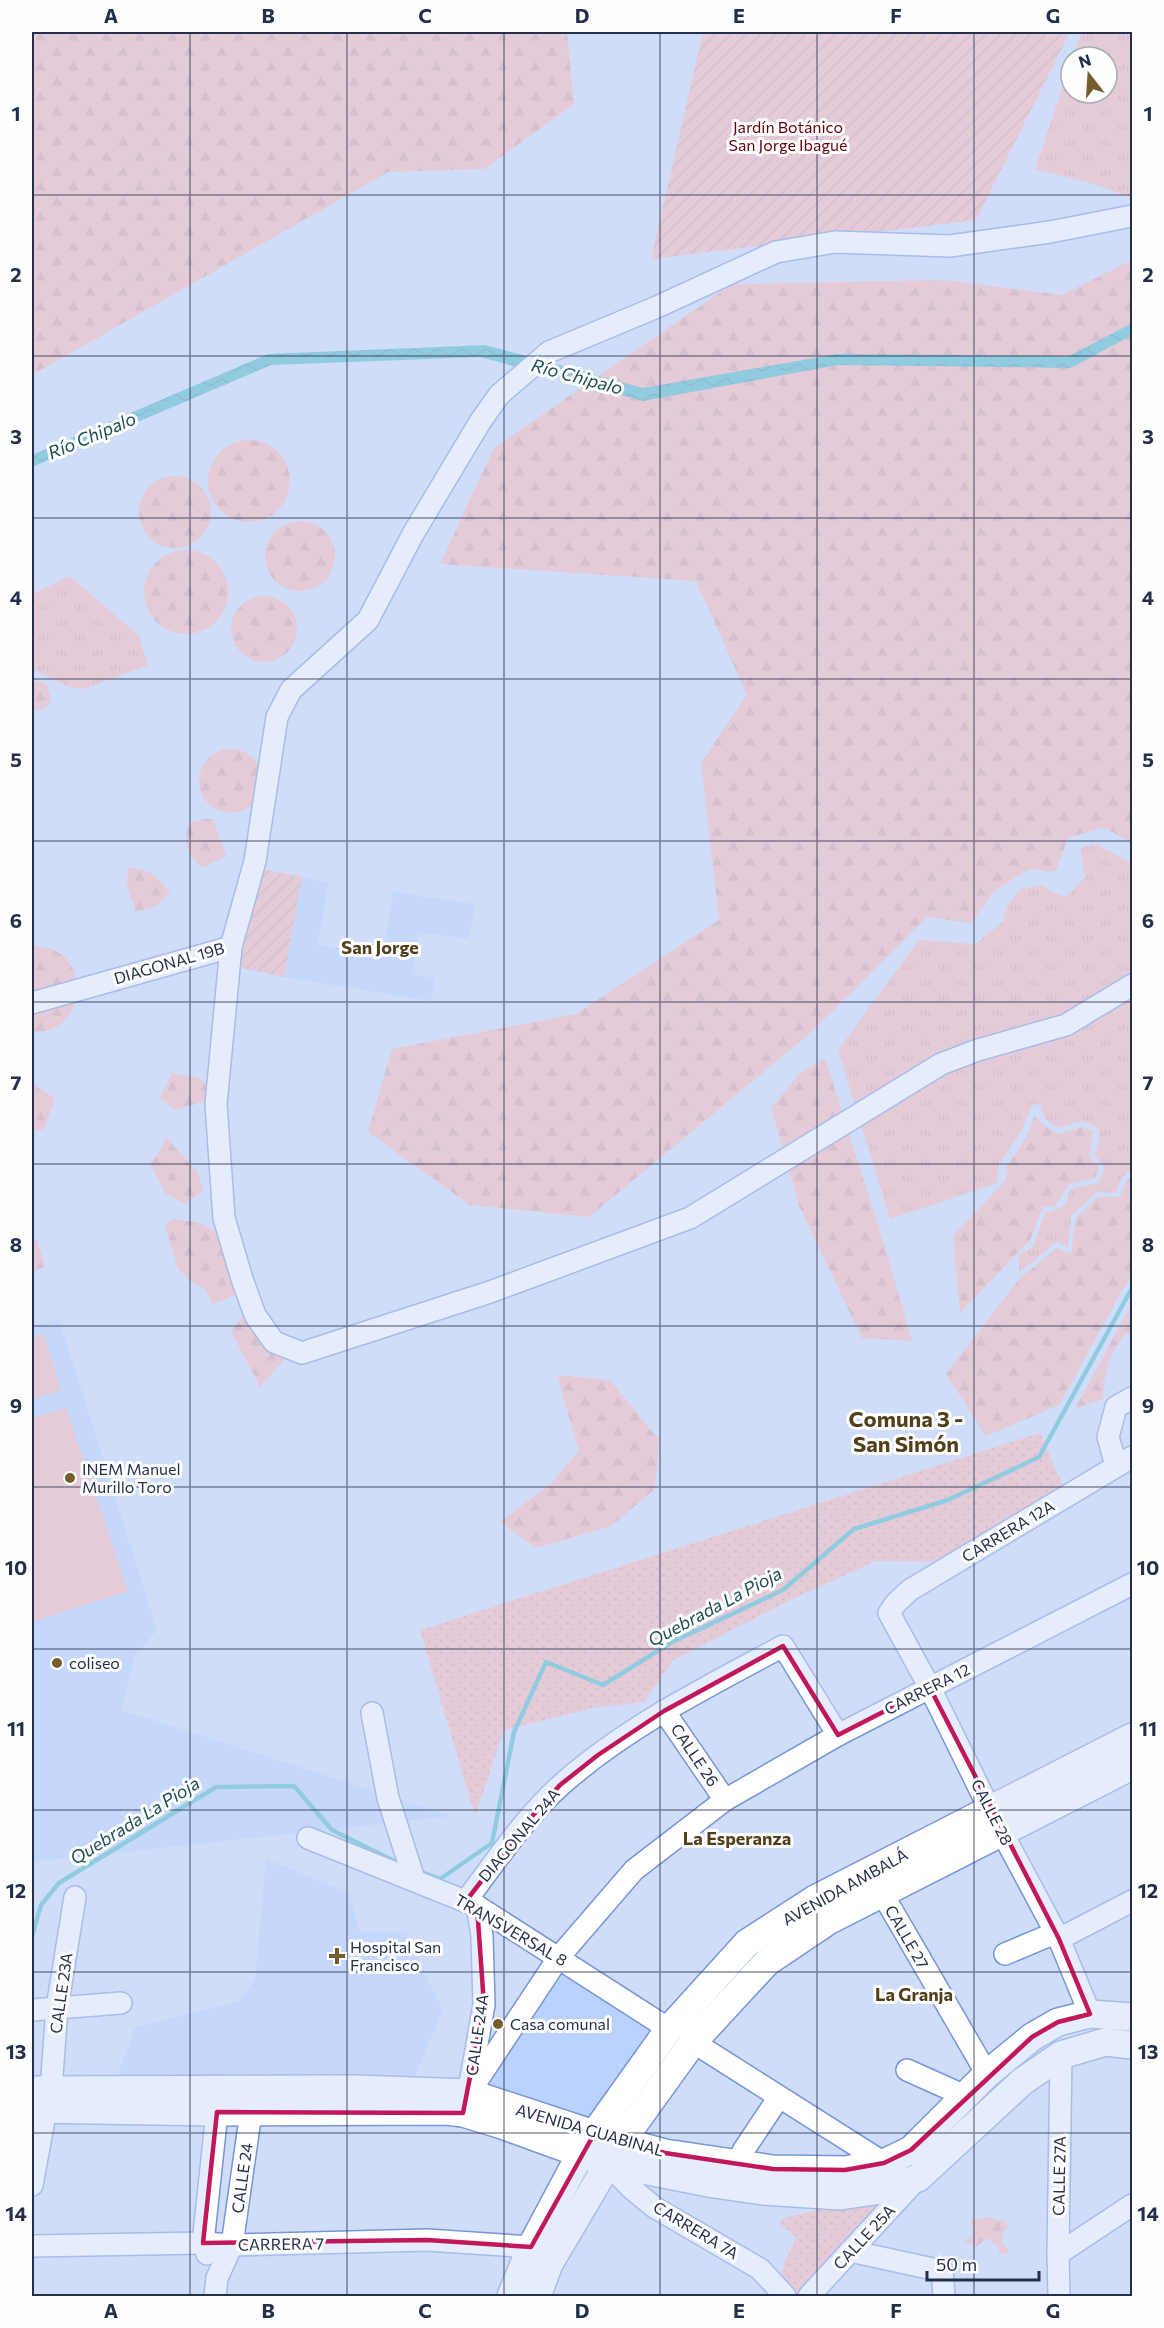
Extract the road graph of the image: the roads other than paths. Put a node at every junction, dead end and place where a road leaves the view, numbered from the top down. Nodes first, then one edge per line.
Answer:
1 (1132, 216) edge
2 (231, 947) junction
3 (1132, 985) edge
4 (32, 1003) edge
5 (1124, 1403) edge
6 (1124, 1461) edge
7 (1132, 1584) edge
8 (889, 1613) joint
9 (930, 1688) junction
10 (664, 1711) junction
11 (372, 1713) dead end
12 (838, 1735) junction
13 (1132, 1737) edge
14 (1132, 1766) edge
15 (725, 1800) junction
16 (996, 1822) junction
17 (308, 1838) dead end
18 (414, 1878) junction
19 (882, 1893) junction
20 (75, 1897) dead end
21 (1132, 1901) edge
22 (472, 1903) junction
23 (1057, 1936) junction
24 (1005, 1954) dead end
25 (559, 1957) junction
26 (122, 2003) dead end
27 (57, 2008) junction
28 (32, 2010) edge
29 (1090, 2014) junction
30 (1132, 2017) edge
31 (669, 2029) junction
32 (693, 2042) junction
33 (1132, 2045) edge
34 (1061, 2055) junction
35 (907, 2070) dead end
36 (987, 2074) junction
37 (965, 2096) junction
38 (779, 2097) junction
39 (40, 2099) edge
40 (466, 2103) junction
41 (218, 2112) junction
42 (251, 2112) junction
43 (587, 2145) junction
44 (743, 2151) dead end
45 (614, 2153) junction
46 (884, 2163) junction
47 (918, 2178) junction
48 (32, 2185) edge
49 (1132, 2205) edge
50 (203, 2243) junction
51 (232, 2245) junction
52 (32, 2246) edge
53 (531, 2247) junction
54 (850, 2251) junction
55 (1058, 2254) junction
56 (216, 2287) edge
57 (779, 2294) edge
58 (512, 2296) edge
59 (537, 2296) edge
60 (809, 2296) edge
61 (944, 2296) edge
62 (1059, 2296) edge

1 - 2 street, DIAGONAL 19B
2 - 3 street
2 - 4 street, DIAGONAL 19B
5 - 6 street
6 - 8 street, CARRERA 12A
7 - 9 street, CARRERA 12
8 - 9 street, CALLE 28
9 - 12 street, CARRERA 12
9 - 16 street, CALLE 28
10 - 12 street
10 - 15 street, CALLE 26
10 - 22 street, DIAGONAL 24A
11 - 18 street
12 - 15 street, CARRERA 12
13 - 16 main road, AVENIDA AMBALÁ
14 - 16 main road, AVENIDA AMBALÁ
15 - 25 street, CARRERA 12
16 - 19 main road, AVENIDA AMBALÁ
16 - 23 street, CALLE 28
16 - 31 main road, AVENIDA AMBALÁ
17 - 18 street, TRANSVERSAL 8
18 - 22 street, TRANSVERSAL 8
19 - 32 main road, AVENIDA AMBALÁ
19 - 36 street, CALLE 27
20 - 27 street, CALLE 23A
21 - 23 street
22 - 25 street, TRANSVERSAL 8
22 - 40 street, CALLE 24A
23 - 24 street
23 - 29 street, CALLE 28
25 - 31 street, TRANSVERSAL 8
25 - 40 street, CARRERA 12
26 - 27 street
27 - 28 street
27 - 39 street, CALLE 23A
29 - 30 main road, AVENIDA GUABINAL
29 - 36 main road, AVENIDA GUABINAL
31 - 43 main road, AVENIDA AMBALÁ
32 - 38 street
32 - 45 main road, AVENIDA AMBALÁ
33 - 34 main road, AVENIDA GUABINAL
34 - 47 main road, AVENIDA GUABINAL
34 - 55 street, CALLE 27A
35 - 37 street
36 - 37 main road, AVENIDA GUABINAL
37 - 46 main road, AVENIDA GUABINAL
38 - 44 street
38 - 46 street
39 - 40 main road, AVENIDA GUABINAL
39 - 41 main road, AVENIDA GUABINAL
39 - 48 street, CALLE 23A
40 - 42 main road, AVENIDA GUABINAL
40 - 43 main road, AVENIDA GUABINAL
41 - 42 main road, AVENIDA GUABINAL
41 - 50 street, CALLE 24
42 - 51 street, CALLE 24
43 - 45 main road, AVENIDA GUABINAL
43 - 53 main road, AVENIDA AMBALÁ
45 - 46 main road, AVENIDA GUABINAL
45 - 47 main road, AVENIDA GUABINAL
45 - 57 street, CARRERA 7A
45 - 59 main road, AVENIDA AMBALÁ
47 - 54 street, CALLE 25A
49 - 55 street
50 - 51 street, CARRERA 7
50 - 52 street, CARRERA 7
50 - 56 street, CALLE 24
51 - 53 street, CARRERA 7
51 - 56 street, CALLE 24
53 - 58 main road, AVENIDA AMBALÁ
54 - 60 street, CALLE 25A
54 - 61 street
55 - 62 street, CALLE 27A

